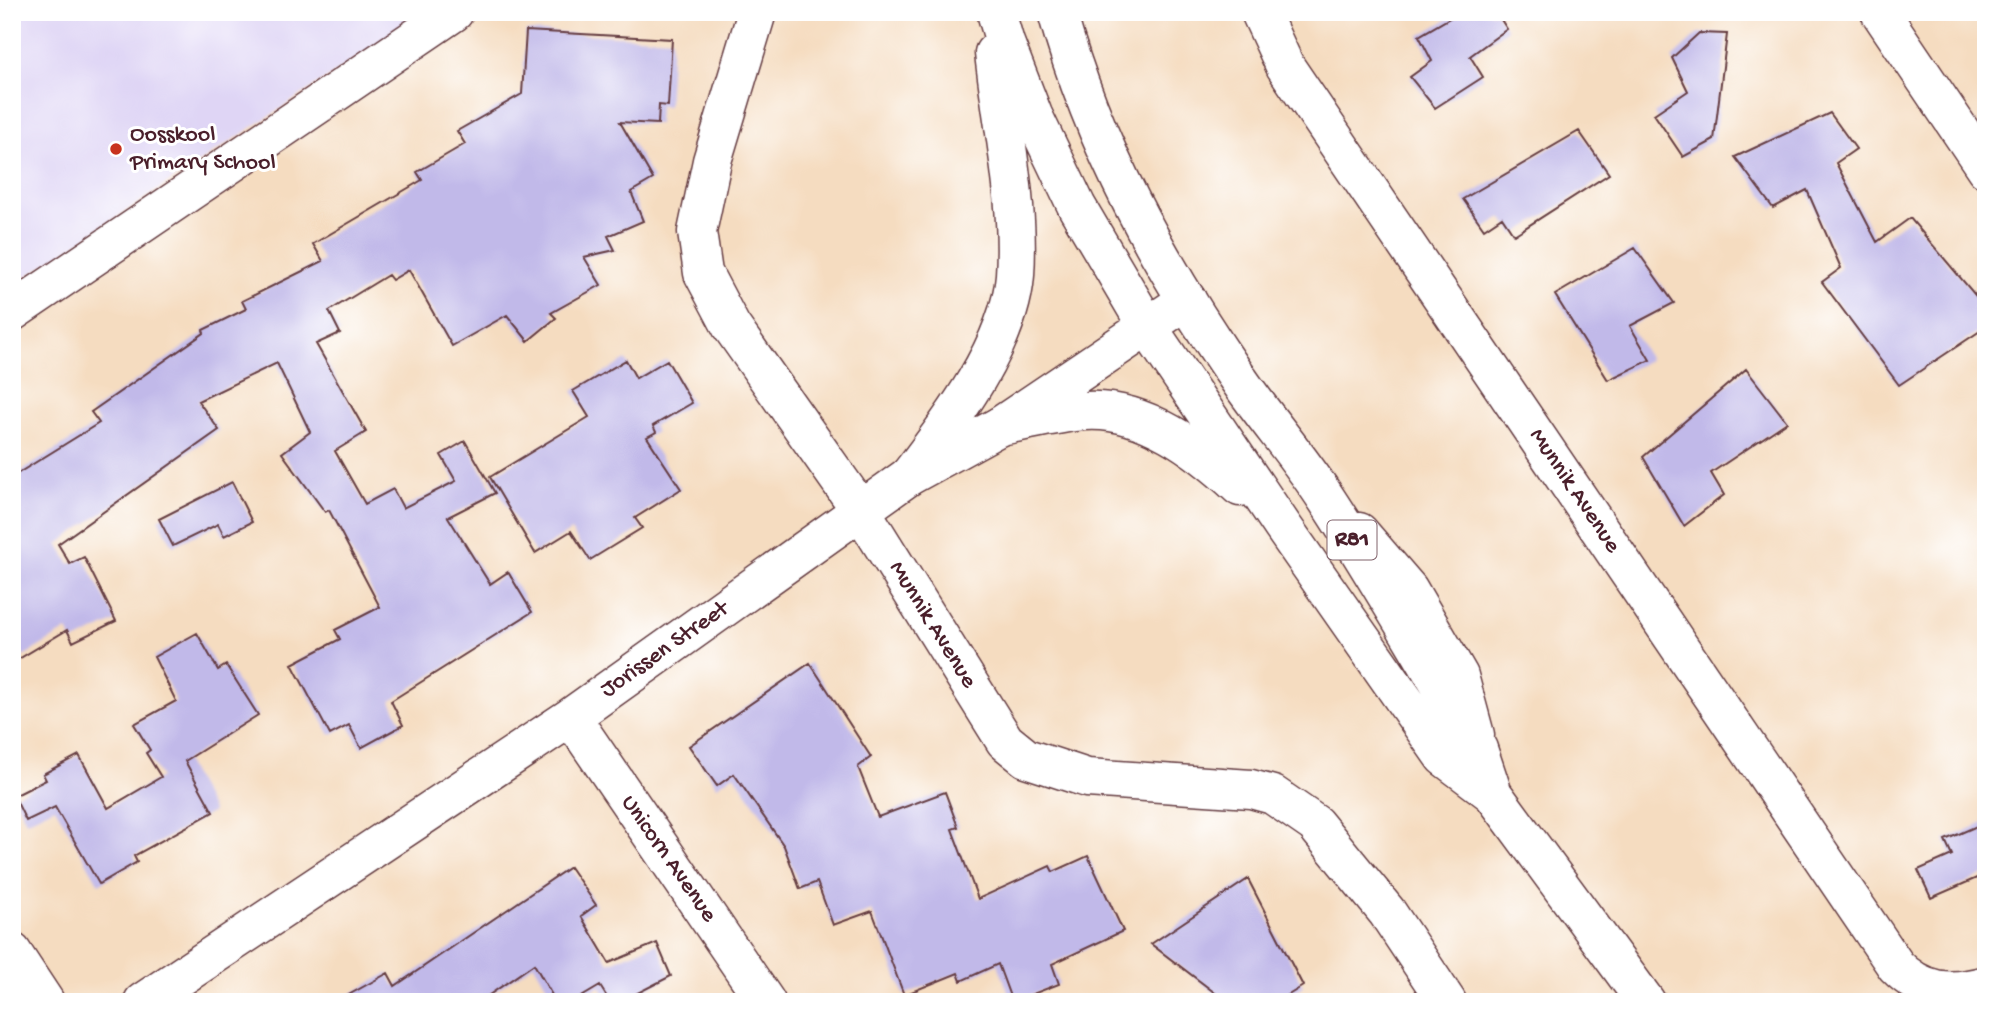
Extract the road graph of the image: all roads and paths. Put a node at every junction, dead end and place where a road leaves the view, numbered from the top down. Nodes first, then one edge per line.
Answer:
1 (454, 12) edge
2 (757, 12) edge
3 (989, 12) edge
4 (996, 12) edge
5 (1057, 12) edge
6 (1260, 12) edge
7 (1880, 12) edge
8 (1986, 169) edge
9 (1186, 300) junction
10 (12, 312) edge
11 (1147, 326) junction
12 (1000, 425) junction
13 (909, 476) junction
14 (862, 512) junction
15 (1283, 527) junction
16 (570, 717) junction
17 (1493, 794) junction
18 (12, 952) edge
19 (1986, 985) edge
20 (45, 1002) edge
21 (143, 1002) edge
22 (766, 1002) edge
23 (1447, 1002) edge
24 (1646, 1002) edge

1 - 10 street
2 - 14 street, Munnik Avenue
3 - 13 street
4 - 11 street, R81
5 - 9 street, R81
6 - 19 street, Munnik Avenue
7 - 8 street
9 - 11 street, Jorissen Street
9 - 17 street, R81
11 - 12 street, Jorissen Street
11 - 15 street, R81
12 - 13 street, Jorissen Street
12 - 15 street
13 - 14 street, Jorissen Street
14 - 16 street, Jorissen Street
14 - 23 street, Munnik Avenue
15 - 17 street, R81
16 - 21 street, Jorissen Street
16 - 22 street, Unicorn Avenue
17 - 24 street, R81
18 - 20 street

